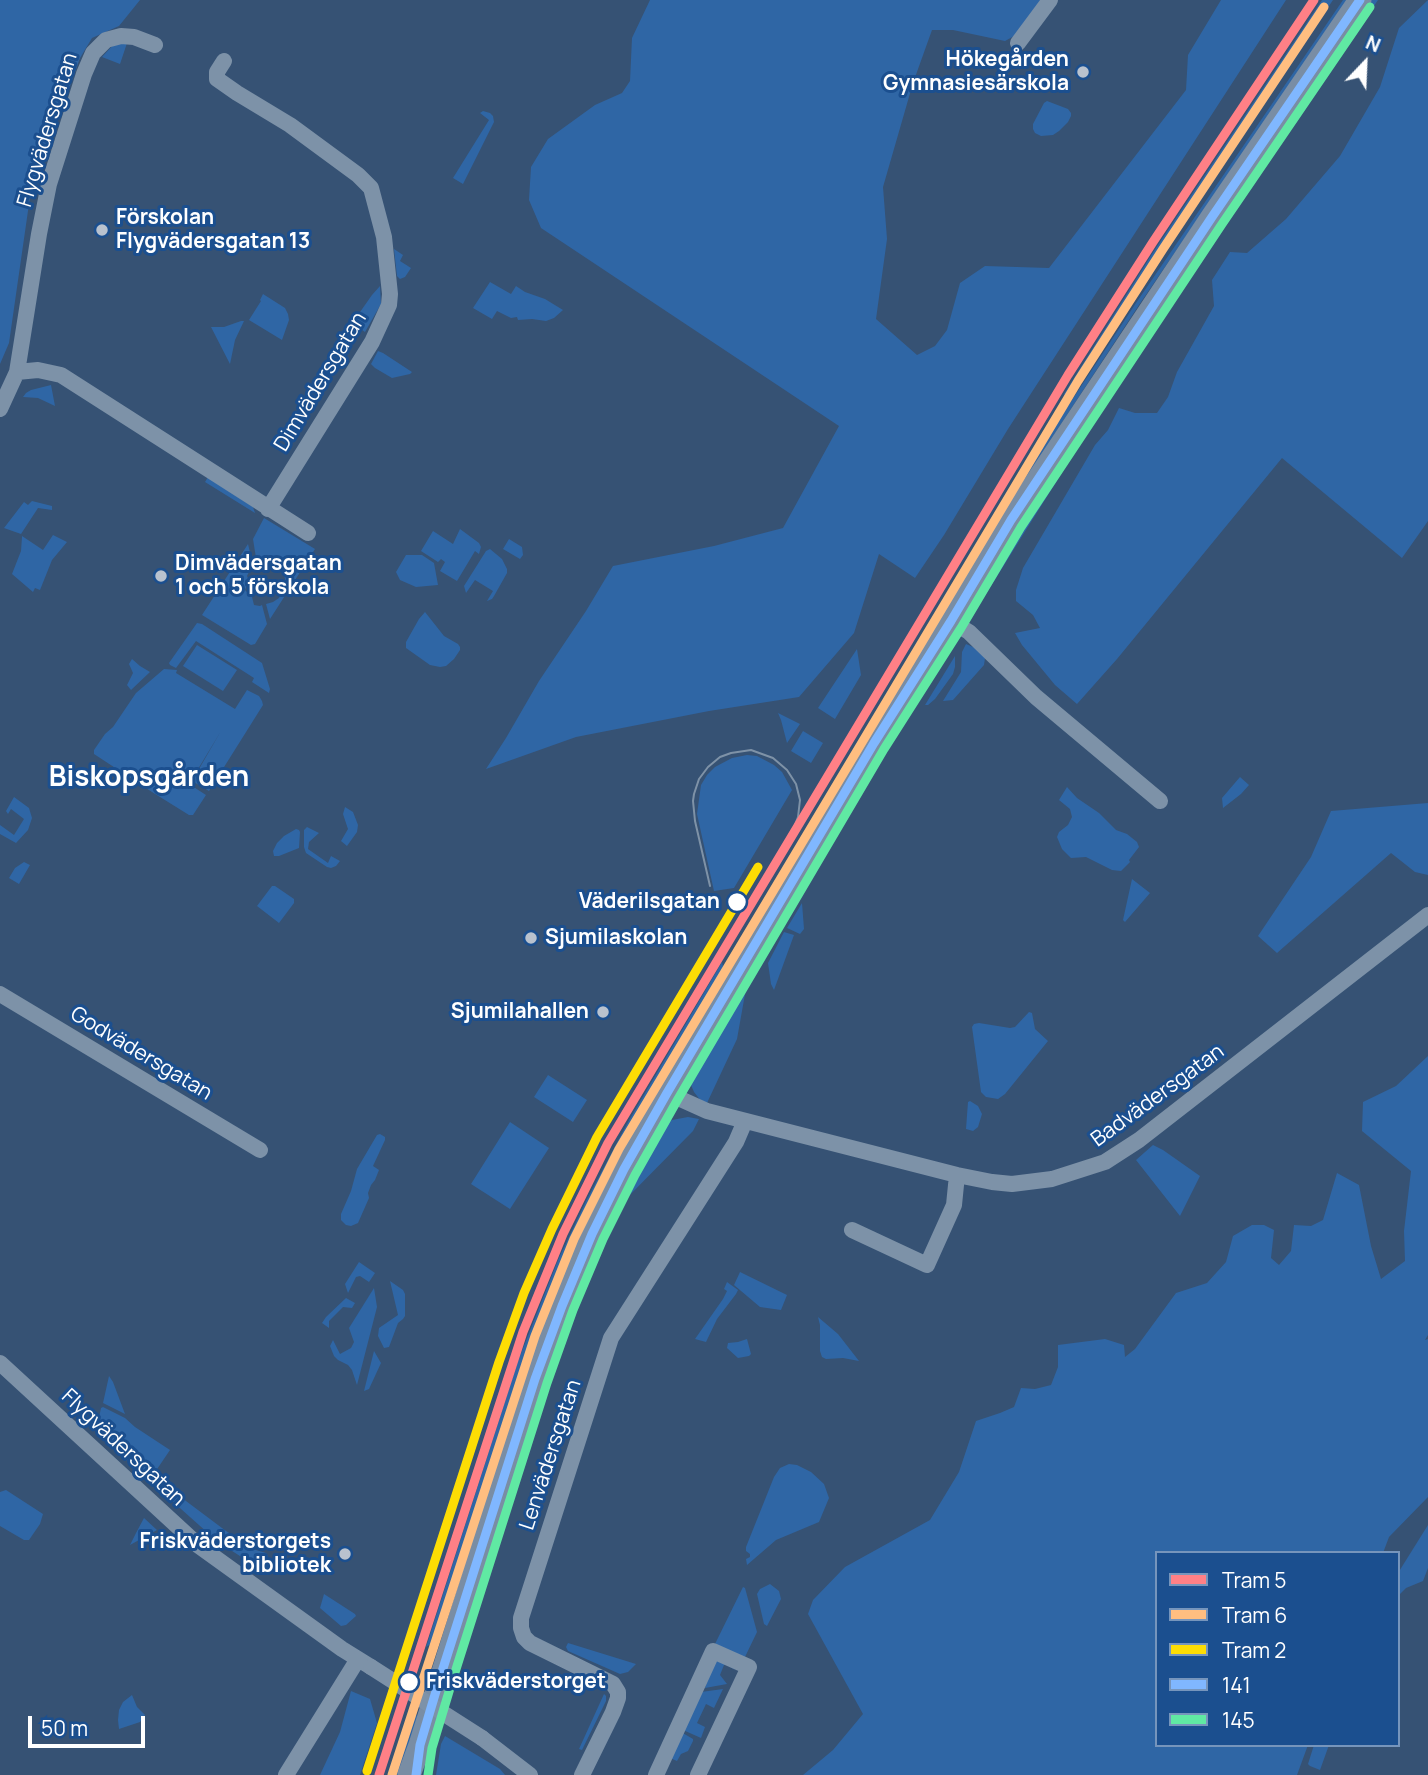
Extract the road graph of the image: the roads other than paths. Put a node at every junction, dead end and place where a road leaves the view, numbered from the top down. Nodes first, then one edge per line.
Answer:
1 (1050, 0) edge
2 (1360, 0) edge
3 (1017, 43) dead end
4 (155, 45) dead end
5 (224, 61) dead end
6 (17, 372) junction
7 (0, 408) edge
8 (268, 509) junction
9 (308, 533) dead end
10 (951, 621) junction
11 (1160, 801) dead end
12 (1428, 915) edge
13 (0, 995) edge
14 (667, 1093) junction
15 (745, 1121) junction
16 (260, 1150) dead end
17 (957, 1175) junction
18 (852, 1230) dead end
19 (0, 1363) edge
20 (365, 1663) junction
21 (420, 1745) junction
22 (286, 1775) edge
23 (409, 1775) edge
24 (416, 1775) edge
25 (530, 1775) edge
26 (583, 1775) edge
27 (656, 1775) edge
28 (698, 1775) edge

1 - 3 street
2 - 10 street
4 - 6 street, Flygvädersgatan
5 - 8 street, Dimvädersgatan
6 - 7 street, Flygvädersgatan
6 - 8 street
8 - 9 street
10 - 11 street
10 - 14 street
12 - 17 street, Badvädersgatan
13 - 16 street, Godvädersgatan
14 - 15 street, Badvädersgatan
14 - 21 street
15 - 17 street, Badvädersgatan
15 - 26 street, Lenvädersgatan
17 - 18 street
19 - 20 street, Flygvädersgatan
20 - 22 street
20 - 25 street, Flygvädersgatan, bridge
21 - 23 street
21 - 24 street
27 - 28 street

